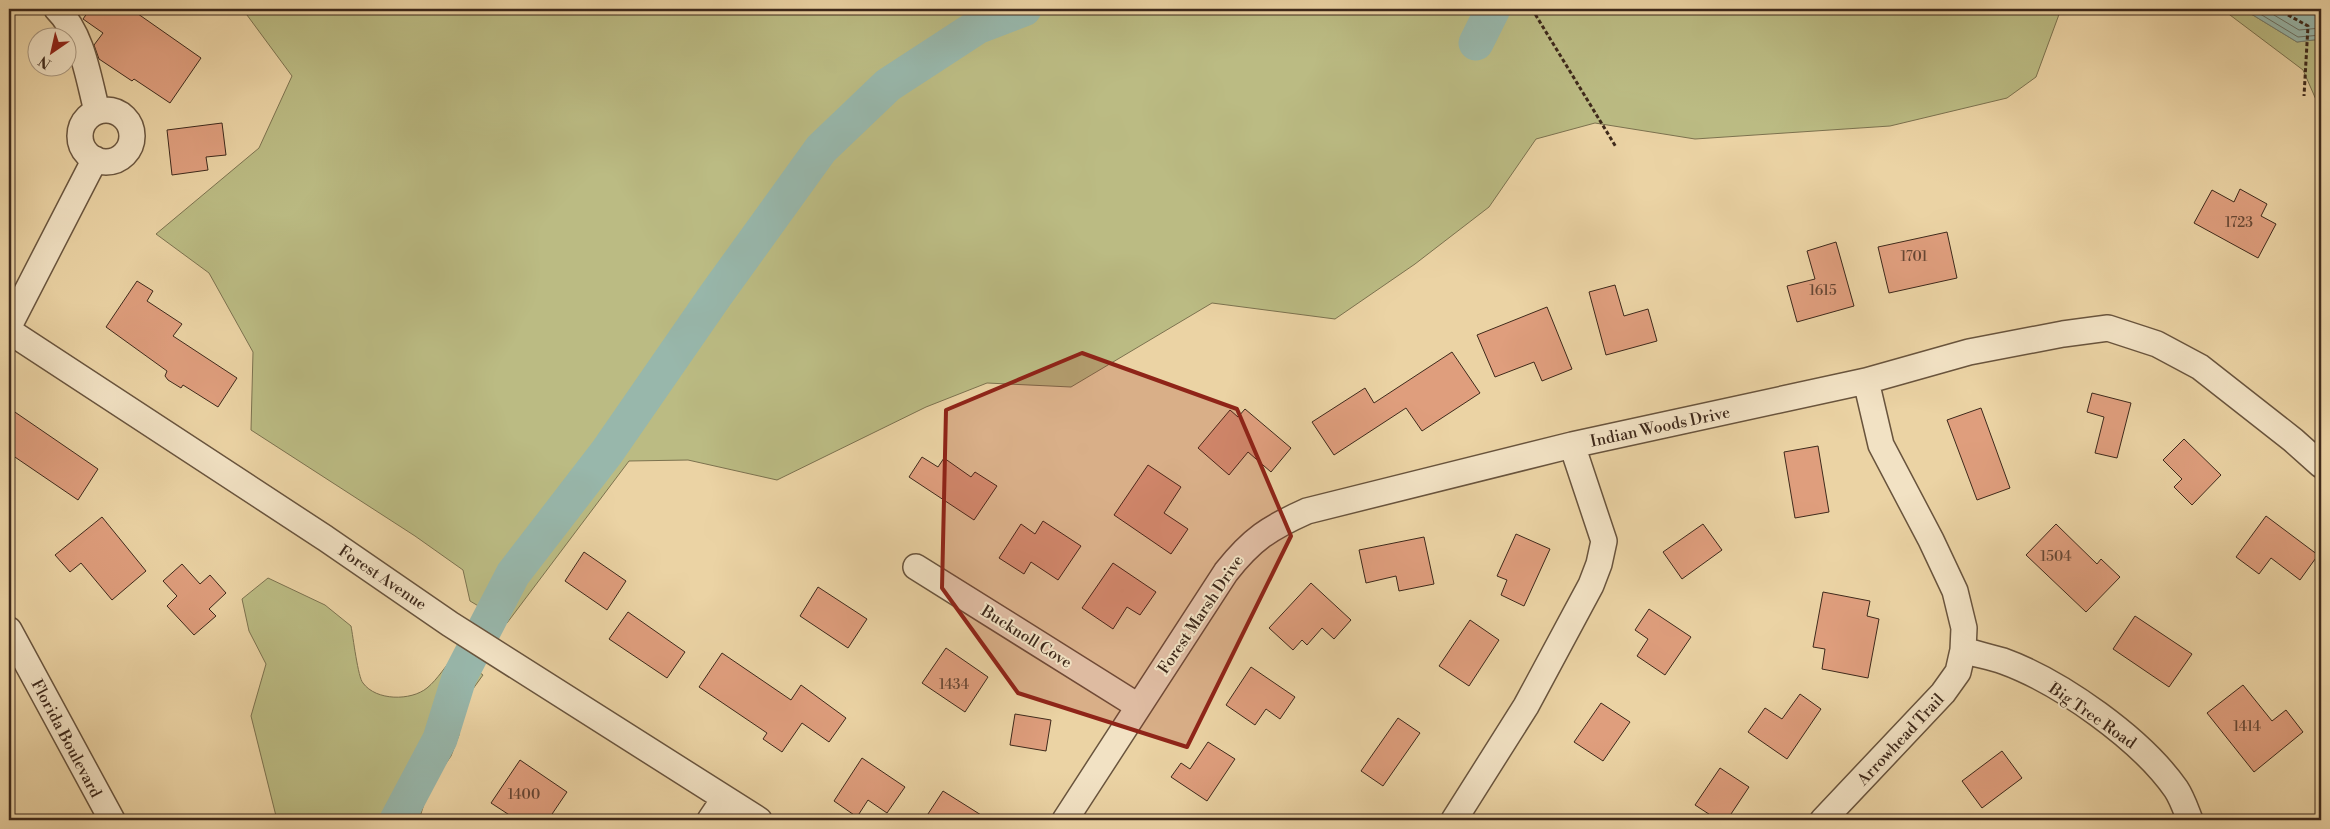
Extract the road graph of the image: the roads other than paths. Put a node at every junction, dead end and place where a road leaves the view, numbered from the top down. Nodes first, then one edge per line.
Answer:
1 (57, 9) edge
2 (97, 111) junction
3 (95, 159) junction
4 (9, 326) edge
5 (9, 331) edge
6 (1866, 381) junction
7 (1572, 445) junction
8 (2321, 465) edge
9 (916, 567) dead end
10 (9, 630) edge
11 (1963, 650) junction
12 (1138, 706) junction
13 (724, 799) junction
14 (112, 820) edge
15 (710, 820) edge
16 (759, 820) edge
17 (1065, 820) edge
18 (1454, 820) edge
19 (1823, 820) edge
20 (2190, 820) edge

1 - 2 street
2 - 3 street
2 - 3 street
3 - 4 street
5 - 13 street, Forest Avenue
6 - 7 street, Indian Woods Drive
6 - 8 street, Indian Woods Drive
6 - 11 street
7 - 12 street, Forest Marsh Drive
7 - 18 street, Indian Woods Drive
9 - 12 street, Bucknoll Cove
10 - 14 street, Florida Boulevard
11 - 19 street, Arrowhead Trail
11 - 20 street, Big Tree Road
12 - 17 street, Forest Marsh Drive
13 - 15 street
13 - 16 street, Forest Avenue

